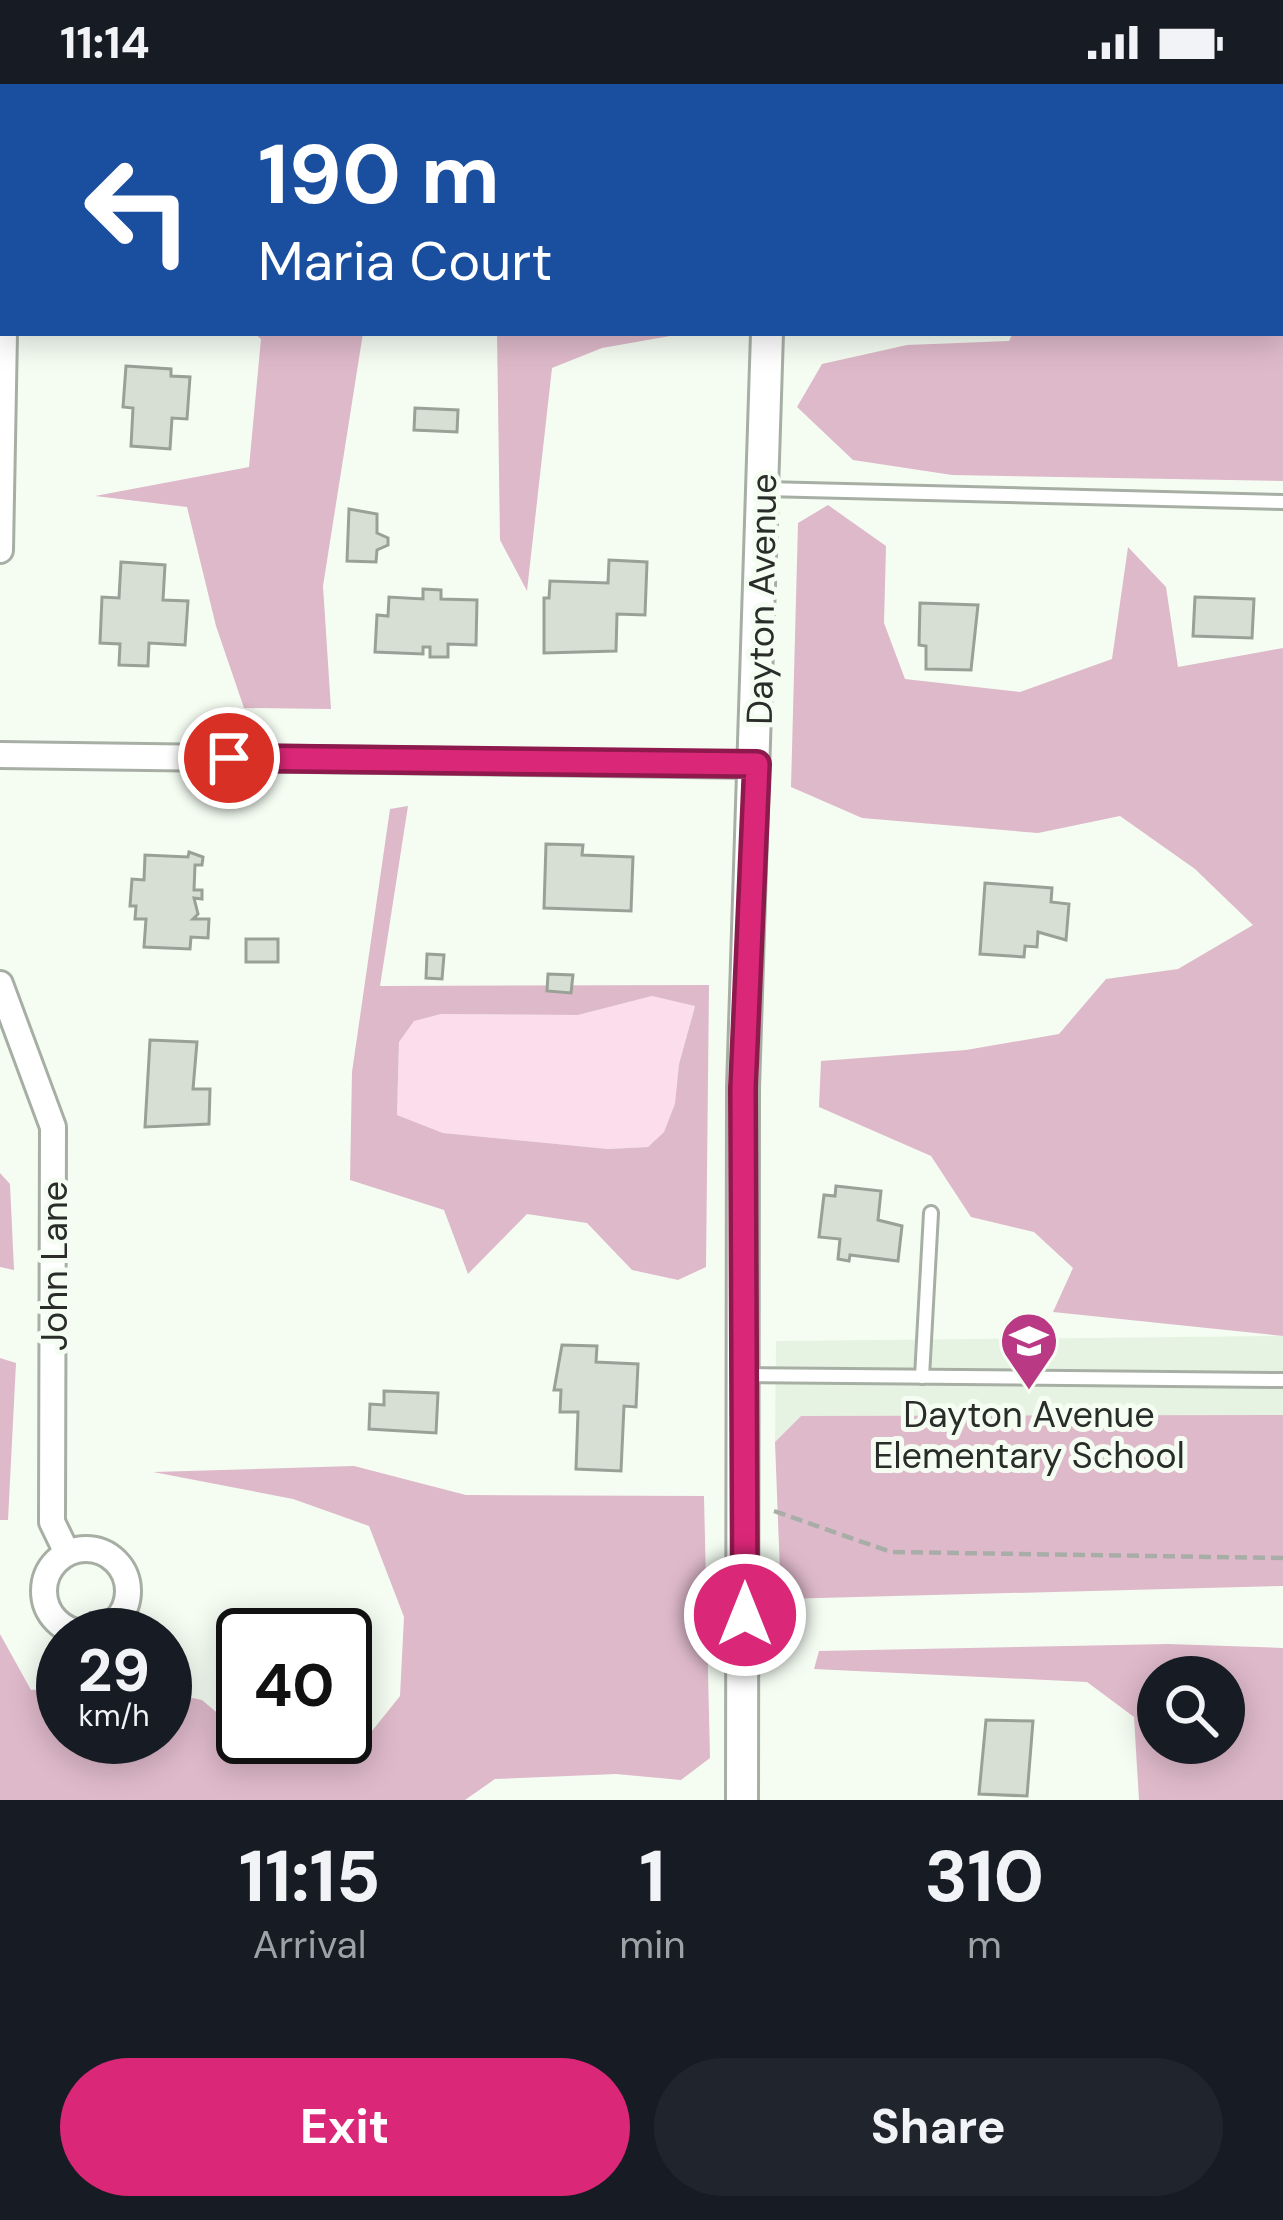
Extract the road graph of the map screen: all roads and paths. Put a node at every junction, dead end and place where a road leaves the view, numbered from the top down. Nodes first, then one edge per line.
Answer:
1 (4, 336) edge
2 (767, 336) edge
3 (764, 489) junction
4 (1283, 502) edge
5 (0, 550) edge
6 (0, 754) edge
7 (757, 764) junction
8 (0, 984) edge
9 (932, 1213) dead end
10 (746, 1375) junction
11 (922, 1377) junction
12 (1283, 1380) edge
13 (768, 1509) dead end
14 (67, 1553) dead end
15 (1283, 1558) edge
16 (742, 1800) edge

1 - 5 street
2 - 3 street, Dayton Avenue
3 - 4 lane
3 - 7 street, Dayton Avenue
6 - 7 street
7 - 10 street, Dayton Avenue
8 - 14 street, John Lane
9 - 11 lane
10 - 11 lane
10 - 16 street, Dayton Avenue
11 - 12 lane
13 - 15 path

